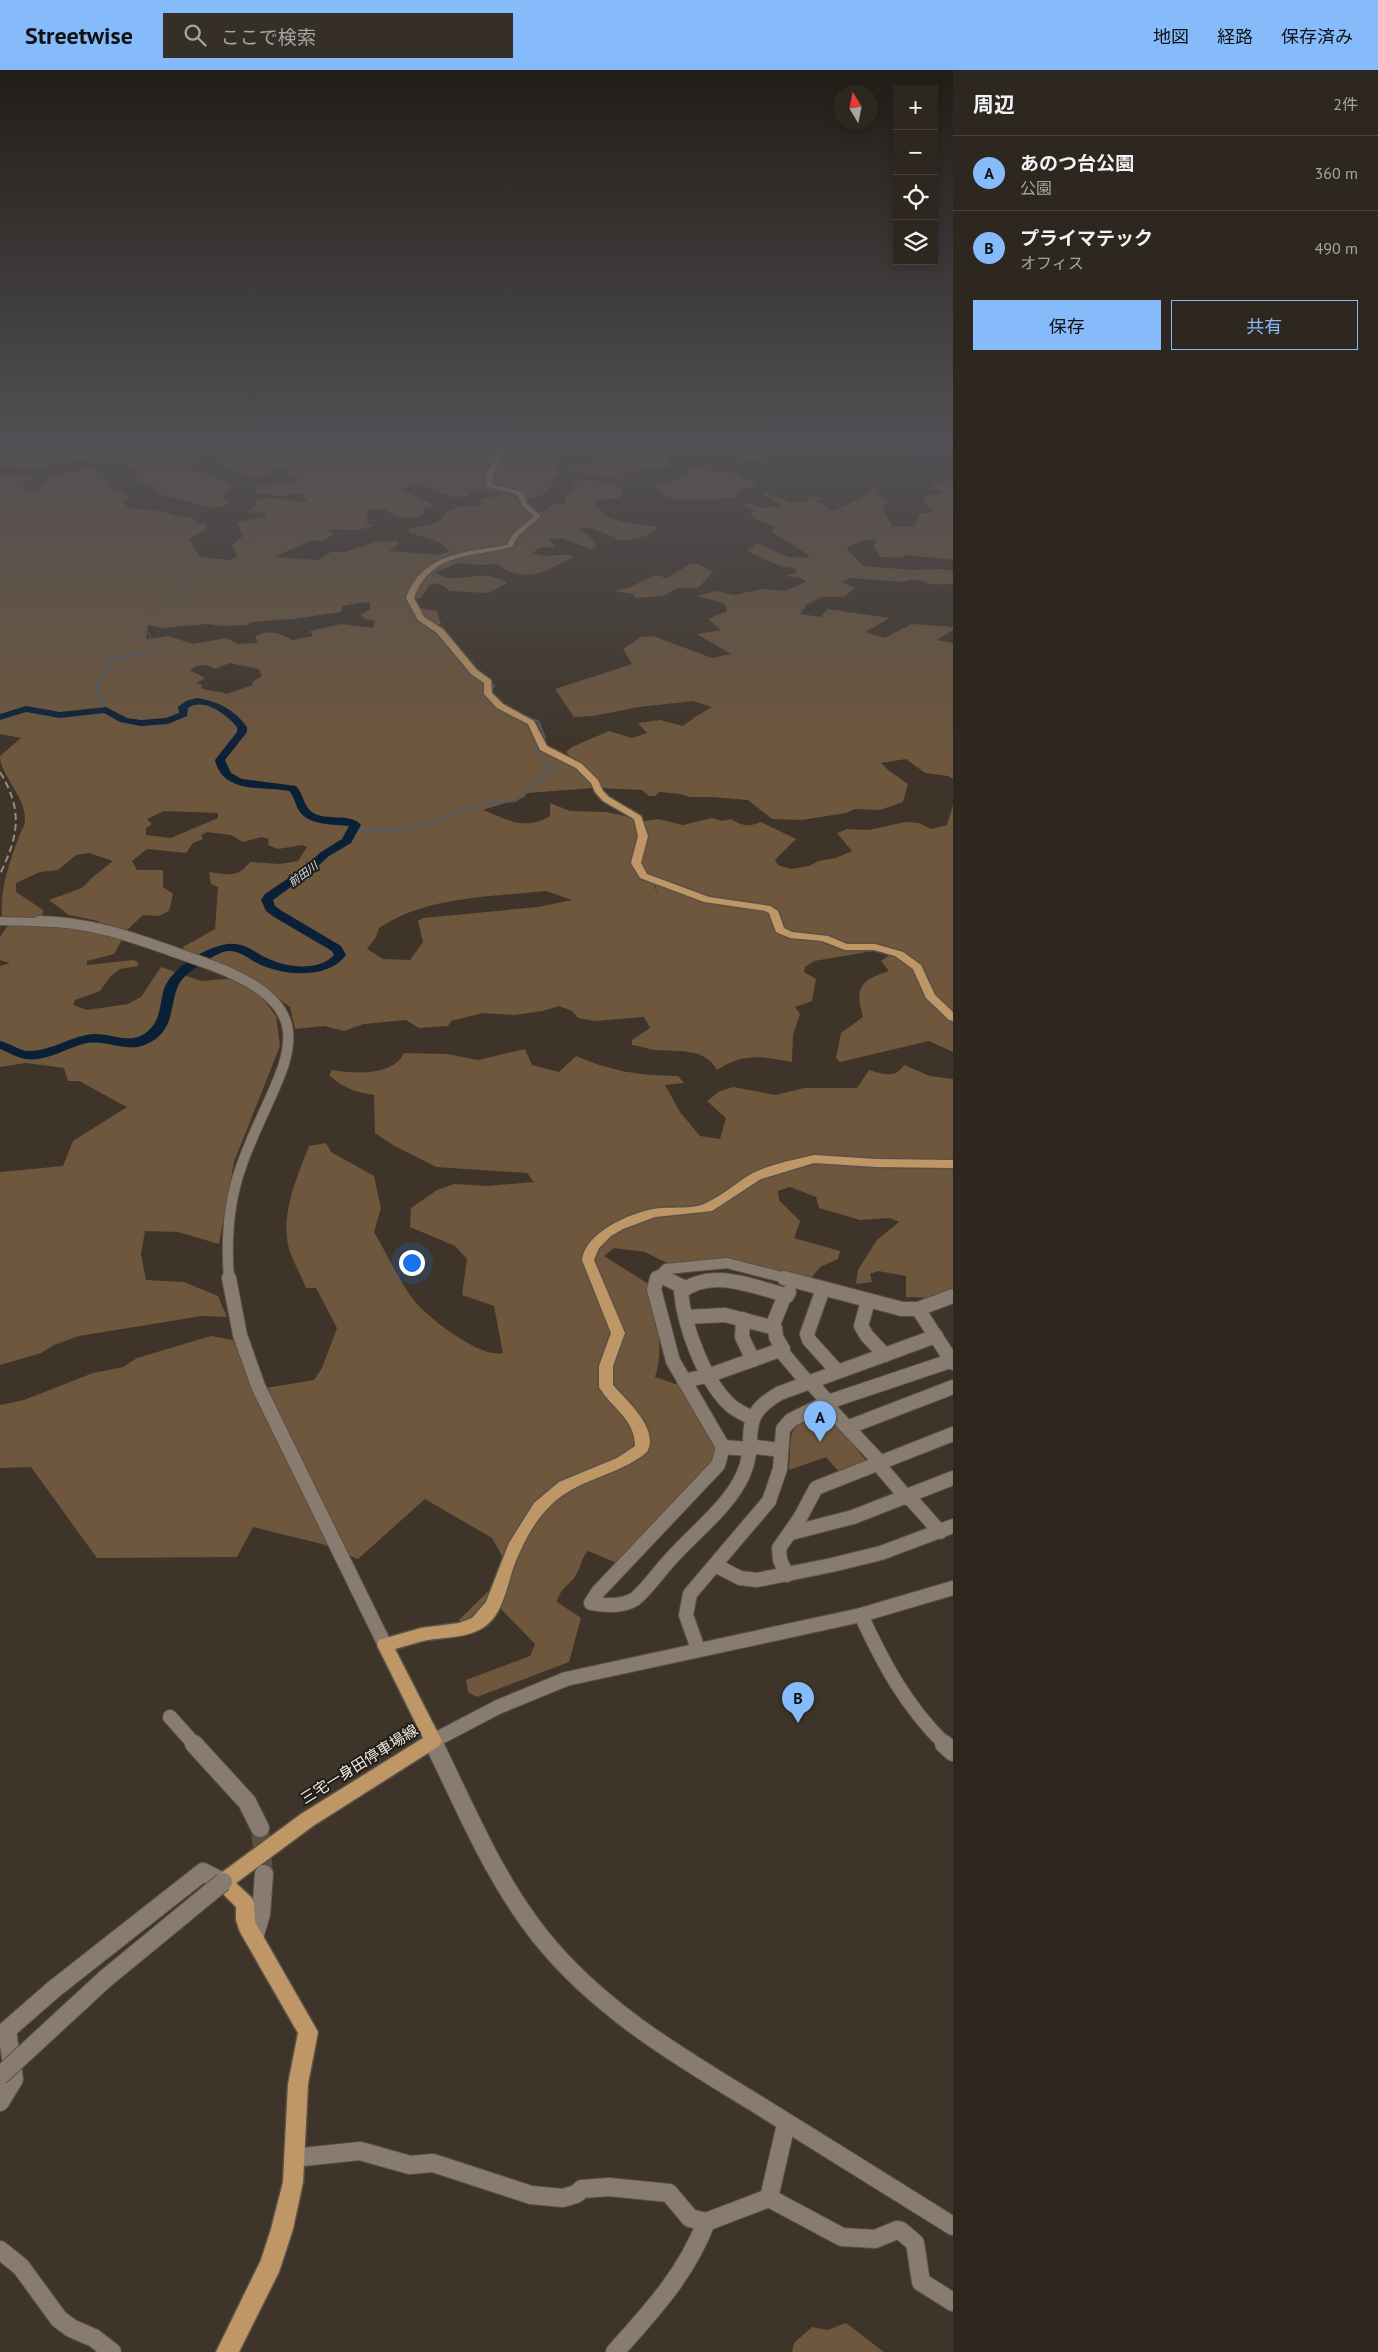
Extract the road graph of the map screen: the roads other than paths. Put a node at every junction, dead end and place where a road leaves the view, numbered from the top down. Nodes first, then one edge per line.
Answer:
1 (502, 546) edge
2 (0, 921) edge
3 (953, 1018) edge
4 (953, 1164) edge
5 (659, 1275) junction
6 (794, 1281) junction
7 (685, 1288) junction
8 (823, 1289) junction
9 (785, 1295) junction
10 (868, 1300) junction
11 (951, 1300) edge
12 (918, 1309) junction
13 (687, 1318) junction
14 (743, 1319) junction
15 (772, 1327) junction
16 (936, 1336) junction
17 (780, 1350) junction
18 (885, 1355) junction
19 (753, 1360) junction
20 (952, 1361) edge
21 (838, 1371) junction
22 (710, 1375) junction
23 (684, 1381) junction
24 (809, 1382) junction
25 (953, 1387) edge
26 (827, 1403) junction
27 (752, 1418) junction
28 (849, 1427) junction
29 (953, 1434) edge
30 (723, 1447) junction
31 (748, 1448) junction
32 (781, 1450) junction
33 (878, 1463) junction
34 (953, 1478) edge
35 (908, 1497) junction
36 (946, 1529) edge
37 (791, 1533) junction
38 (715, 1565) junction
39 (787, 1575) junction
40 (953, 1588) edge
41 (861, 1615) junction
42 (385, 1645) junction
43 (698, 1649) junction
44 (170, 1717) dead end
45 (433, 1741) junction
46 (953, 1752) edge
47 (260, 1828) tunnel mouth
48 (264, 1874) tunnel mouth
49 (223, 1882) junction
50 (254, 1938) junction
51 (0, 2076) edge
52 (0, 2102) edge
53 (786, 2124) junction
54 (293, 2158) junction
55 (769, 2198) junction
56 (706, 2222) junction
57 (953, 2226) edge
58 (0, 2250) edge
59 (953, 2302) edge
60 (112, 2352) edge
61 (227, 2352) edge
62 (615, 2352) edge

1 - 3 main road
2 - 42 street
4 - 42 main road
5 - 6 street
5 - 7 street
5 - 23 street
6 - 8 street
6 - 9 street
7 - 9 street
7 - 13 street
8 - 10 street
8 - 21 street
9 - 15 street
10 - 12 street
10 - 18 street
11 - 12 street
12 - 16 street
13 - 14 street
13 - 22 street
14 - 15 street
14 - 19 street
15 - 17 street
16 - 18 street
16 - 20 street
17 - 19 street
17 - 24 street
18 - 21 street
19 - 22 street
20 - 26 street
21 - 24 street
22 - 23 street
22 - 27 street
23 - 30 street
24 - 26 street
24 - 27 street
25 - 28 street
26 - 28 street
26 - 32 street
27 - 31 street
28 - 33 street
29 - 33 street
30 - 31 street
30 - 31 street
31 - 32 street
32 - 38 street
33 - 35 street
33 - 37 street
34 - 35 street
35 - 36 street
35 - 37 street
36 - 39 street
37 - 39 street
38 - 39 street
38 - 43 street
40 - 41 street
41 - 43 street
41 - 46 street
42 - 45 main road, 三宅一身田停車場線
43 - 45 street
44 - 47 street
45 - 49 main road, 三宅一身田停車場線
45 - 53 street
48 - 50 street
49 - 50 main road
49 - 51 street, bridge
49 - 52 street
50 - 54 main road
53 - 55 street
53 - 57 street
54 - 56 street
54 - 61 main road
55 - 56 street
55 - 59 street
56 - 62 street
58 - 60 street

